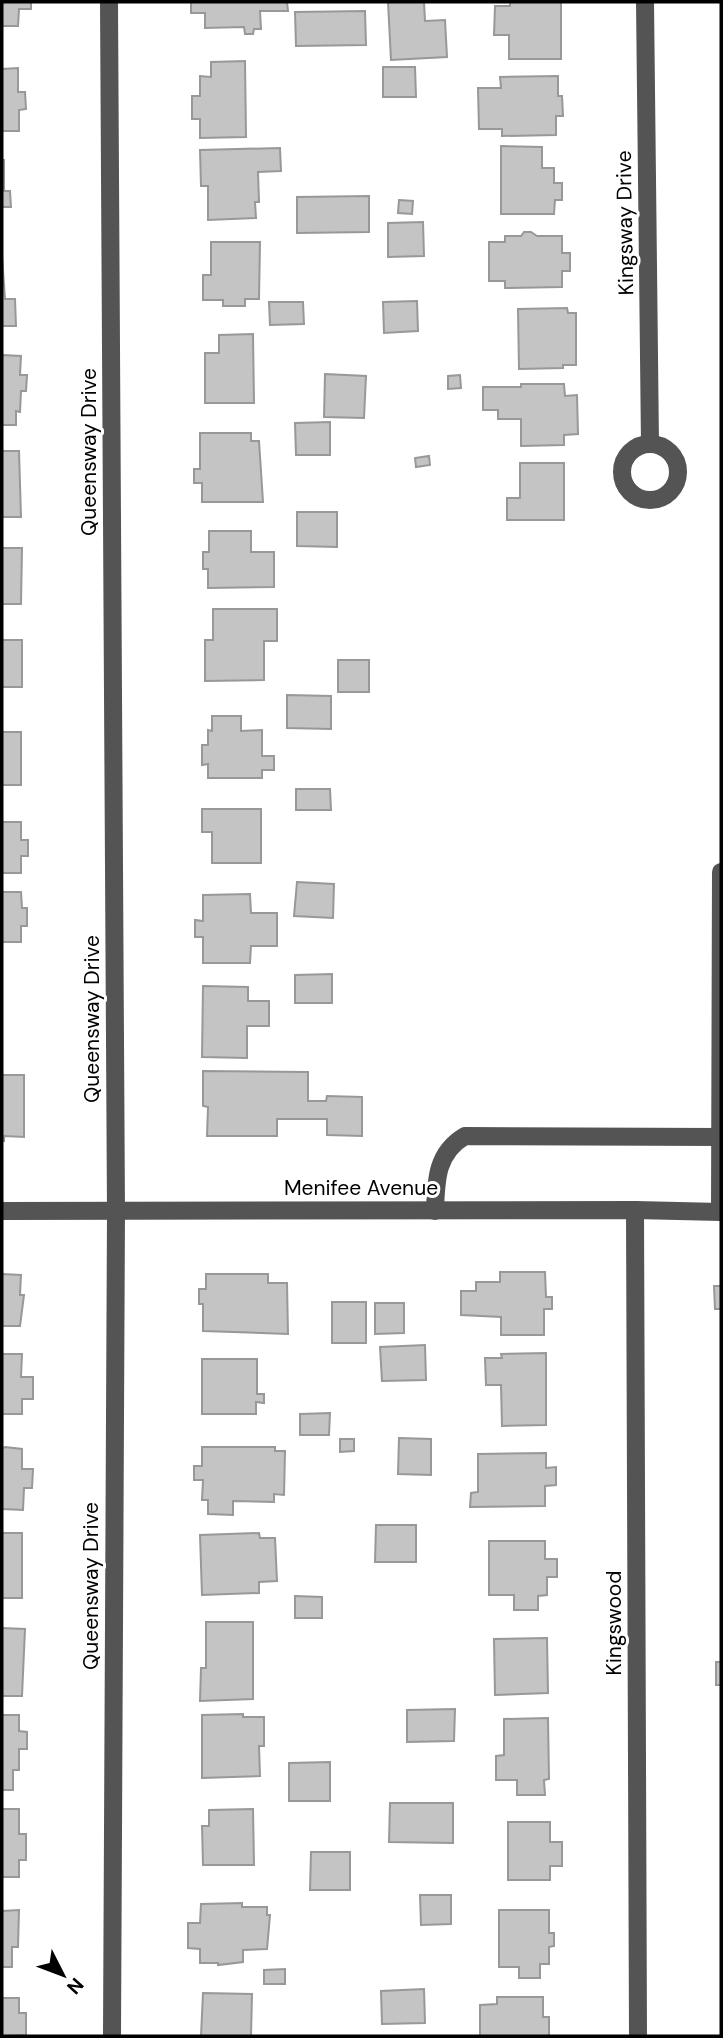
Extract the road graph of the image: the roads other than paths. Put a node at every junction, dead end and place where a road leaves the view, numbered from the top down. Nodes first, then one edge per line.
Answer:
1 (108, 2) edge
2 (645, 2) edge
3 (650, 444) dead end
4 (721, 872) edge
5 (721, 904) edge
6 (721, 1137) edge
7 (635, 1210) junction
8 (2, 1211) edge
9 (435, 1211) junction
10 (116, 1212) junction
11 (720, 1212) edge
12 (112, 2036) edge
13 (638, 2036) edge

1 - 10 street, Queensway Drive
2 - 3 street, Kingsway Drive
4 - 5 street
5 - 6 street
6 - 9 street
6 - 11 street
7 - 9 street, Menifee Avenue
7 - 11 street, Menifee Avenue
7 - 13 street, Kingswood
8 - 10 street, Menifee Avenue
9 - 10 street, Menifee Avenue
10 - 12 street, Queensway Drive

